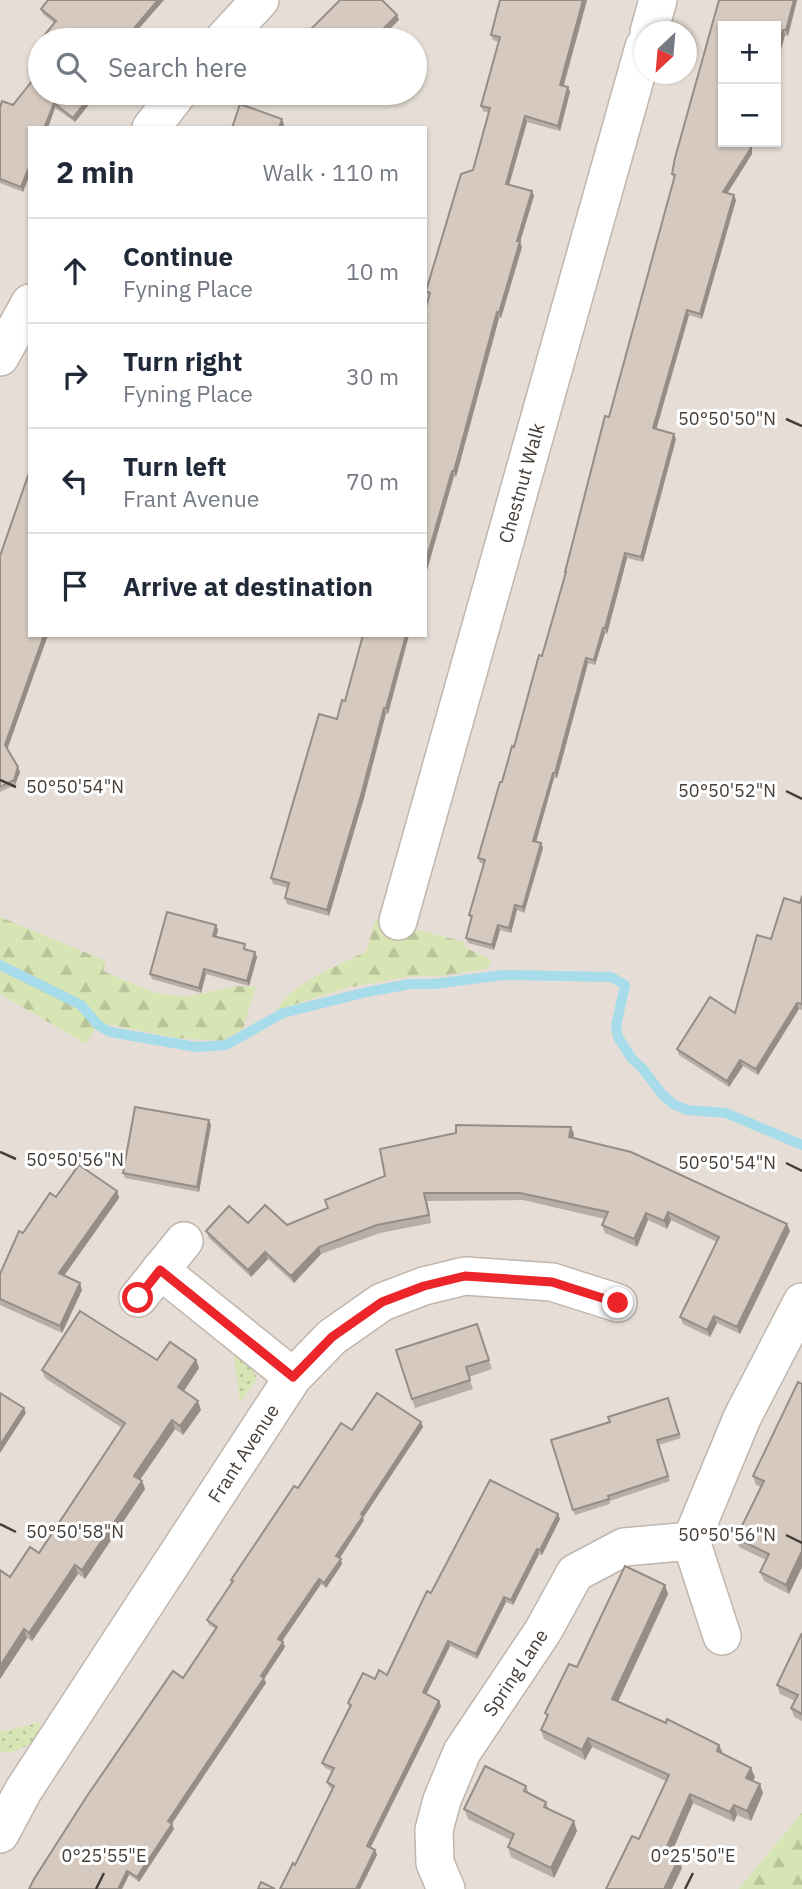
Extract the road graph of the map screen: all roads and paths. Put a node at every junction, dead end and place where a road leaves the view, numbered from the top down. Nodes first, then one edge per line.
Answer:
1 (260, 0) edge
2 (658, 0) edge
3 (652, 21) edge
4 (234, 28) edge
5 (635, 84) edge
6 (169, 105) edge
7 (153, 126) edge
8 (28, 307) edge
9 (0, 357) edge
10 (398, 921) dead end
11 (184, 1241) dead end
12 (160, 1270) junction
13 (138, 1298) dead end
14 (802, 1302) edge
15 (618, 1303) dead end
16 (293, 1377) junction
17 (691, 1541) junction
18 (722, 1636) dead end
19 (12, 1783) edge
20 (0, 1834) edge
21 (446, 1889) edge

1 - 4 street
2 - 3 street
5 - 10 street, Chestnut Walk
6 - 7 street
8 - 9 street
11 - 12 street
12 - 13 street
12 - 16 street
14 - 17 street
15 - 16 street, Frant Avenue
16 - 19 street, Frant Avenue
17 - 18 street
17 - 21 street, Spring Lane
19 - 20 street, Frant Avenue

